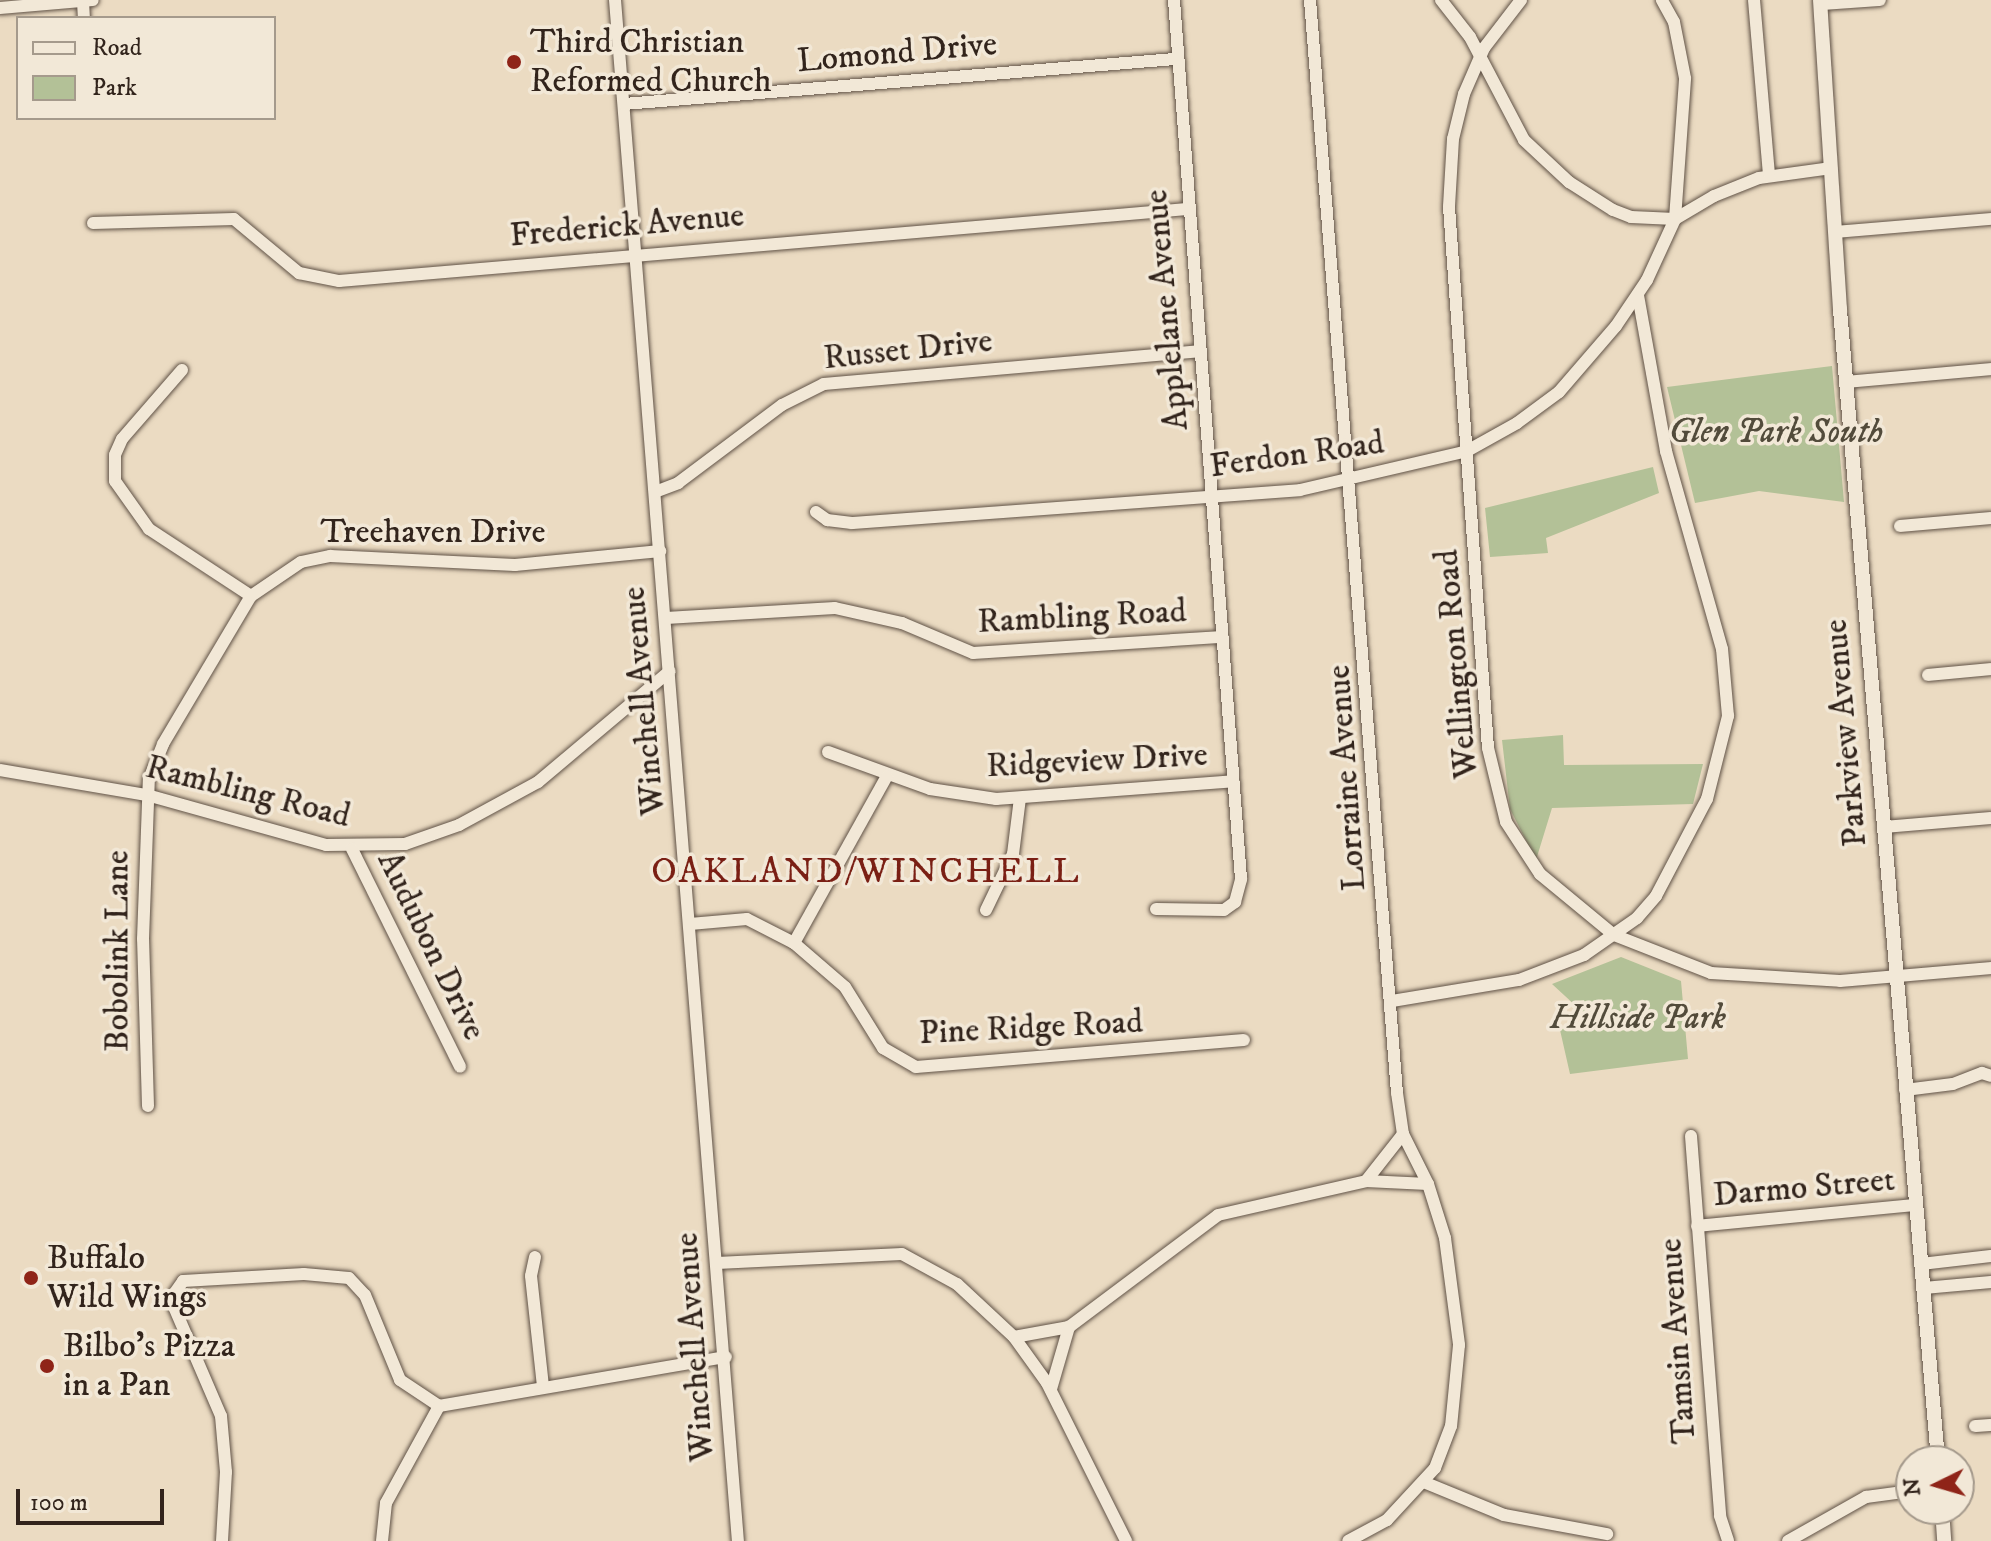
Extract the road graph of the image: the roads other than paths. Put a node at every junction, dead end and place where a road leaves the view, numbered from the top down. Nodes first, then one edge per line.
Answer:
1 (93, 0) edge
2 (615, 0) edge
3 (1174, 0) edge
4 (1310, 0) edge
5 (1441, 0) edge
6 (1521, 0) edge
7 (1662, 0) edge
8 (1754, 0) edge
9 (1880, 0) edge
10 (83, 1) edge
11 (1820, 2) edge
12 (0, 8) edge
13 (1479, 58) junction
14 (1175, 59) junction
15 (624, 104) junction
16 (1831, 168) junction
17 (1769, 175) junction
18 (1187, 209) junction
19 (1675, 219) junction
20 (1991, 219) edge
21 (93, 223) dead end
22 (1835, 232) junction
23 (635, 252) junction
24 (1638, 295) junction
25 (1199, 351) junction
26 (1991, 369) edge
27 (182, 370) dead end
28 (1846, 382) junction
29 (1467, 451) junction
30 (1350, 481) junction
31 (655, 492) junction
32 (1211, 496) junction
33 (816, 512) dead end
34 (1991, 518) edge
35 (1900, 526) dead end
36 (660, 551) junction
37 (251, 596) junction
38 (666, 618) junction
39 (1222, 637) junction
40 (1991, 669) edge
41 (670, 671) junction
42 (1928, 675) dead end
43 (828, 752) dead end
44 (0, 770) edge
45 (887, 776) junction
46 (1233, 781) junction
47 (147, 795) junction
48 (1020, 798) junction
49 (1991, 818) edge
50 (1884, 827) junction
51 (352, 849) junction
52 (1156, 909) dead end
53 (986, 910) dead end
54 (690, 924) junction
55 (1614, 935) junction
56 (794, 943) junction
57 (1991, 968) edge
58 (1895, 977) junction
59 (1392, 1001) junction
60 (1244, 1040) dead end
61 (460, 1067) dead end
62 (1991, 1076) edge
63 (1905, 1090) junction
64 (148, 1106) dead end
65 (1403, 1134) junction
66 (1691, 1136) dead end
67 (1366, 1181) junction
68 (1428, 1184) junction
69 (1916, 1205) junction
70 (1697, 1226) junction
71 (1991, 1256) edge
72 (535, 1257) dead end
73 (717, 1263) junction
74 (1921, 1264) junction
75 (1991, 1282) edge
76 (1924, 1288) junction
77 (1069, 1327) junction
78 (1014, 1337) junction
79 (726, 1357) junction
80 (543, 1386) junction
81 (1051, 1389) junction
82 (439, 1406) junction
83 (1991, 1425) edge
84 (1975, 1426) dead end
85 (1937, 1445) edge
86 (1426, 1483) junction
87 (1895, 1492) edge
88 (1607, 1534) dead end
89 (222, 1541) edge
90 (382, 1541) edge
91 (738, 1541) edge
92 (1126, 1541) edge
93 (1348, 1541) edge
94 (1728, 1541) edge
95 (1788, 1541) edge

1 - 10 street
2 - 15 street, Winchell Avenue
3 - 14 street, Applelane Avenue
4 - 30 street, Lorraine Avenue
5 - 13 street
6 - 13 street, Wellington Road
7 - 19 street
8 - 17 street
9 - 11 street
10 - 12 street
11 - 16 street, Parkview Avenue
13 - 19 street
13 - 29 street, Wellington Road
14 - 15 street, Lomond Drive
14 - 18 street, Applelane Avenue
15 - 23 street, Winchell Avenue
16 - 17 street
16 - 22 street, Parkview Avenue
17 - 19 street
18 - 23 street, Frederick Avenue
18 - 25 street, Applelane Avenue
19 - 24 street, Ferdon Road
20 - 22 street
21 - 23 street, Frederick Avenue
22 - 28 street, Parkview Avenue
23 - 31 street, Winchell Avenue
24 - 29 street, Ferdon Road
24 - 55 street
25 - 31 street, Russet Drive
25 - 32 street, Applelane Avenue
26 - 28 street
27 - 37 street
28 - 50 street, Parkview Avenue
29 - 30 street, Ferdon Road
29 - 55 street, Wellington Road
30 - 32 street, Ferdon Road
30 - 59 street, Lorraine Avenue
31 - 36 street, Winchell Avenue
32 - 33 street, Ferdon Road
32 - 39 street, Applelane Avenue
34 - 35 street
36 - 37 street, Treehaven Drive
36 - 38 street, Winchell Avenue
37 - 47 street, Treehaven Drive
38 - 39 street, Rambling Road
38 - 41 street, Winchell Avenue
39 - 46 street, Applelane Avenue
40 - 42 street
41 - 51 street, Rambling Road
41 - 54 street, Winchell Avenue
43 - 45 street, Ridgeview Drive
44 - 47 street, Rambling Road
45 - 48 street, Ridgeview Drive
45 - 56 street
46 - 48 street, Ridgeview Drive
46 - 52 street, Applelane Avenue
47 - 51 street, Rambling Road
47 - 64 street, Bobolink Lane
48 - 53 street
49 - 50 street
50 - 58 street, Parkview Avenue
51 - 61 street, Audubon Drive
54 - 56 street, Pine Ridge Road
54 - 73 street, Winchell Avenue
55 - 58 street, Wellington Road
55 - 59 street
56 - 60 street, Pine Ridge Road
57 - 58 street, Wellington Road
58 - 63 street, Parkview Avenue
59 - 65 street, Lorraine Avenue
62 - 63 street
63 - 69 street, Parkview Avenue
65 - 67 street
65 - 68 street, Lorraine Avenue
66 - 70 street, Tamsin Avenue
67 - 68 street
67 - 77 street
68 - 86 street, Lorraine Avenue
69 - 70 street, Darmo Street
69 - 74 street, Parkview Avenue
70 - 94 street, Tamsin Avenue
71 - 74 street
72 - 80 street
73 - 78 street
73 - 79 street, Winchell Avenue
74 - 76 street, Parkview Avenue
75 - 76 street
76 - 85 street, Parkview Avenue
77 - 78 street
77 - 81 street
78 - 81 street
79 - 80 street
79 - 91 street, Winchell Avenue
80 - 82 street
81 - 92 street
82 - 89 street
82 - 90 street
83 - 84 street
86 - 88 street
86 - 93 street, Lorraine Avenue
87 - 95 street

